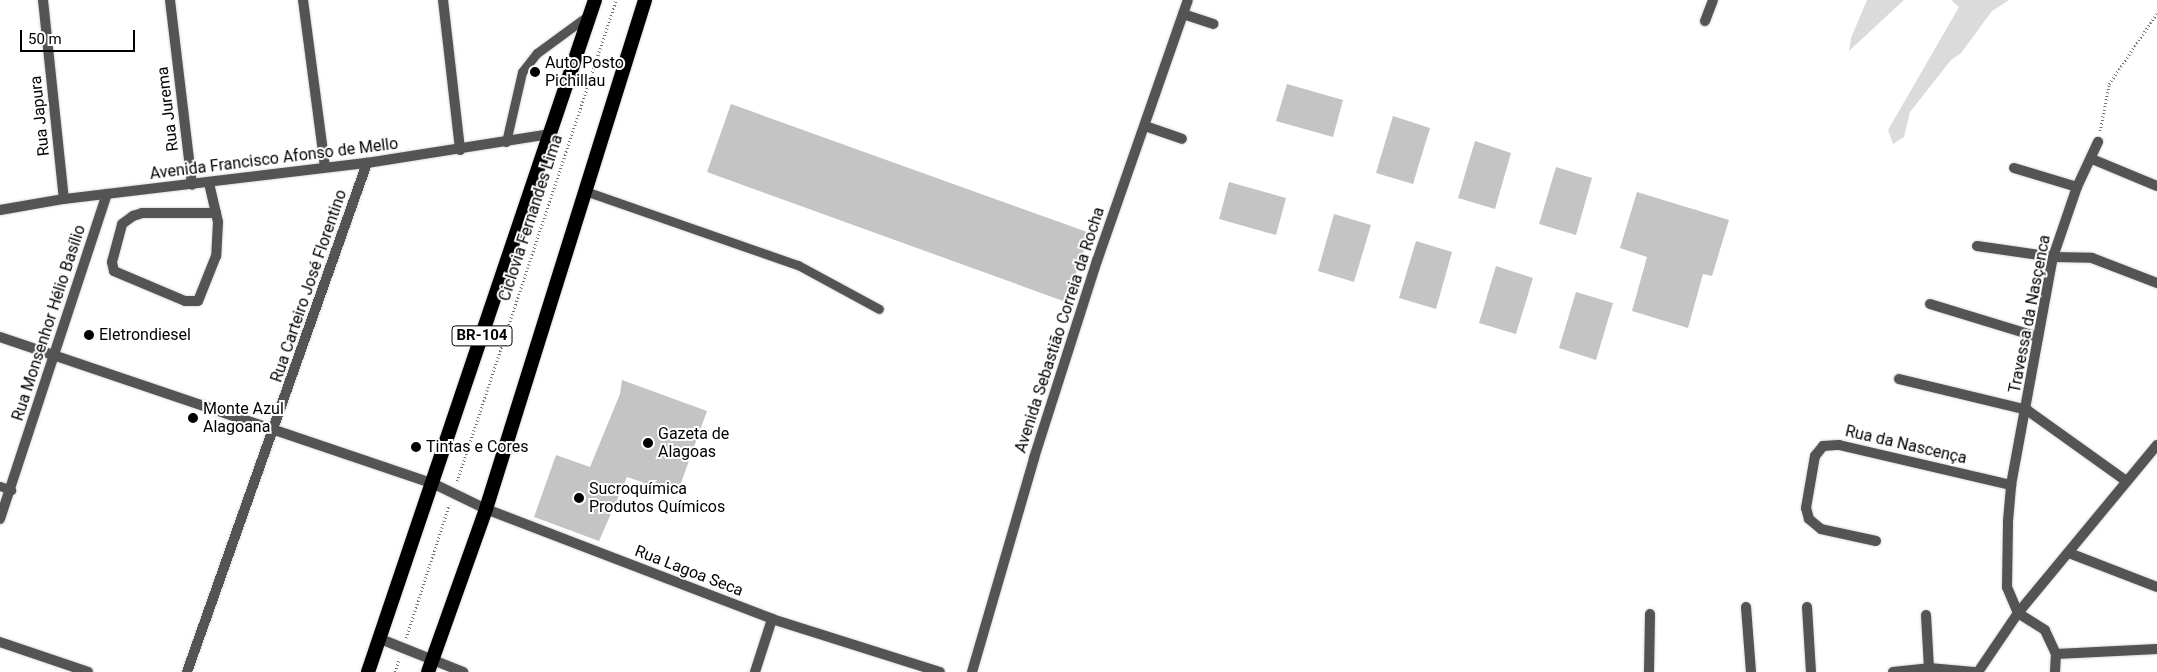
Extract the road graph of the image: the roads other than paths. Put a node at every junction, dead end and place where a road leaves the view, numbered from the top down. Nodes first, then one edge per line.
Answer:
1 (43, 0) edge
2 (170, 0) edge
3 (303, 0) edge
4 (443, 0) edge
5 (645, 0) edge
6 (1188, 0) edge
7 (1713, 0) edge
8 (593, 6) edge
9 (1183, 14) junction
10 (1705, 21) dead end
11 (1213, 24) dead end
12 (1145, 126) junction
13 (551, 134) junction
14 (1182, 138) dead end
15 (506, 142) junction
16 (2098, 142) road end
17 (460, 150) junction
18 (2092, 159) junction
19 (367, 163) junction
20 (325, 167) junction
21 (2014, 168) dead end
22 (209, 183) junction
23 (192, 185) junction
24 (2157, 186) edge
25 (2077, 187) junction
26 (585, 191) junction
27 (107, 194) junction
28 (64, 199) junction
29 (0, 210) edge
30 (216, 213) junction
31 (1978, 246) dead end
32 (2053, 257) junction
33 (2157, 282) edge
34 (1930, 304) dead end
35 (879, 309) dead end
36 (0, 337) edge
37 (2038, 337) junction
38 (55, 354) junction
39 (1899, 378) dead end
40 (2027, 410) junction
41 (276, 429) junction
42 (2155, 452) edge
43 (2126, 481) junction
44 (432, 483) junction
45 (2011, 484) junction
46 (0, 486) edge
47 (11, 490) junction
48 (486, 509) junction
49 (0, 519) edge
50 (1876, 541) dead end
51 (2069, 553) junction
52 (2157, 587) edge
53 (1746, 607) dead end
54 (1807, 607) dead end
55 (2018, 613) junction
56 (1650, 614) dead end
57 (1926, 615) dead end
58 (772, 619) junction
59 (378, 638) junction
60 (0, 642) edge
61 (2157, 648) edge
62 (2056, 654) junction
63 (433, 658) junction
64 (1929, 668) junction
65 (88, 672) edge
66 (187, 672) edge
67 (368, 672) edge
68 (428, 672) edge
69 (463, 672) edge
70 (755, 672) edge
71 (940, 672) edge
72 (972, 672) edge
73 (1649, 672) edge
74 (1751, 672) edge
75 (1811, 672) edge
76 (1893, 672) edge
77 (1974, 672) edge
78 (1978, 672) edge
79 (2055, 672) edge

1 - 28 street, Rua Japura
2 - 23 street, Rua Jurema
3 - 20 street
4 - 17 street
5 - 26 highway, BR-104
6 - 9 street, Avenida Sebastião Correia da Rocha
7 - 10 street
8 - 13 highway, BR-104
8 - 15 lane
9 - 11 street
9 - 12 street, Avenida Sebastião Correia da Rocha
12 - 14 street
12 - 72 street, Avenida Sebastião Correia da Rocha
13 - 15 street, Avenida Francisco Afonso de Mello
13 - 44 highway, BR-104
15 - 17 street, Avenida Francisco Afonso de Mello
16 - 18 street, Travessa da Nasçenca
17 - 19 street, Avenida Francisco Afonso de Mello
18 - 24 street
18 - 25 street, Travessa da Nasçenca
19 - 20 street, Avenida Francisco Afonso de Mello
19 - 41 street, Rua Carteiro José Florentino
20 - 22 street, Avenida Francisco Afonso de Mello
21 - 25 street
22 - 23 street, Avenida Francisco Afonso de Mello
22 - 30 street
23 - 27 street, Avenida Francisco Afonso de Mello
25 - 32 street, Travessa da Nasçenca
26 - 35 lane
26 - 48 highway, BR-104
27 - 28 street, Avenida Francisco Afonso de Mello
27 - 38 street, Rua Monsenhor Hélio Basílio
28 - 29 street, Avenida Francisco Afonso de Mello
30 - 30 street
31 - 32 street
32 - 33 street
32 - 37 street, Travessa da Nasçenca
34 - 37 street
36 - 38 street, Rua Lagoa Seca
37 - 40 street, Travessa da Nasçenca
38 - 41 street, Rua Lagoa Seca
38 - 47 street, Rua Monsenhor Hélio Basílio
39 - 40 street
40 - 43 street, Travessa da Nasçenca
40 - 45 street, Travessa da Nasçenca
41 - 44 street, Rua Lagoa Seca
41 - 66 street, Rua Carteiro José Florentino
42 - 43 street
43 - 51 street
44 - 48 street, Rua Lagoa Seca
44 - 59 highway, BR-104
45 - 50 street, Rua da Nascença
45 - 55 street, Travessa da Nasçenca
46 - 47 lane
47 - 49 street, Rua Monsenhor Hélio Basílio
48 - 58 street, Rua Lagoa Seca
48 - 63 highway, BR-104
51 - 52 street
51 - 55 street
53 - 74 street
54 - 75 street
55 - 62 street
55 - 78 street
56 - 73 street
57 - 64 street
58 - 70 street
58 - 71 street, Rua Lagoa Seca
59 - 63 street
59 - 67 highway, BR-104
60 - 65 street
61 - 62 street
62 - 79 street
63 - 68 highway, BR-104
63 - 69 street
64 - 76 street
64 - 77 street

